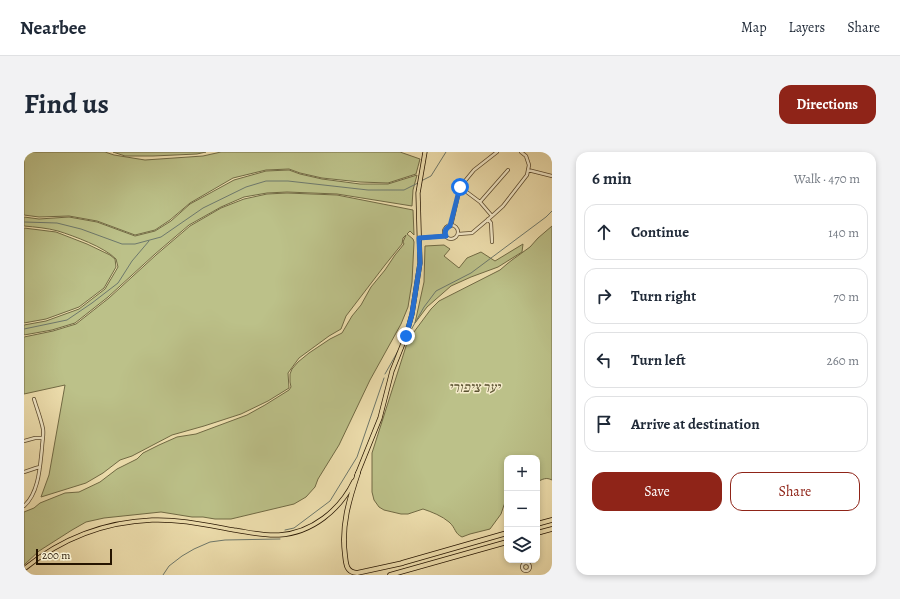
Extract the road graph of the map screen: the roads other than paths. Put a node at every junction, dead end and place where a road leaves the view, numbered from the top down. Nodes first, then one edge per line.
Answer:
1 (425, 152) edge
2 (497, 152) edge
3 (521, 152) edge
4 (508, 170) dead end
5 (528, 170) junction
6 (552, 176) edge
7 (460, 187) junction
8 (480, 202) junction
9 (492, 216) junction
10 (488, 219) junction
11 (450, 226) junction
12 (458, 234) junction
13 (446, 236) junction
14 (419, 238) junction
15 (492, 242) dead end
16 (34, 399) dead end
17 (42, 438) junction
18 (24, 441) edge
19 (40, 467) junction
20 (24, 472) edge
21 (358, 473) junction
22 (24, 506) edge
23 (552, 520) edge
24 (540, 523) edge
25 (552, 529) edge
26 (540, 532) edge
27 (504, 534) edge
28 (504, 543) edge
29 (402, 563) junction
30 (24, 569) edge
31 (526, 571) dead end
32 (361, 575) edge
33 (390, 575) edge
34 (526, 575) edge

1 - 14 main road
2 - 7 street
3 - 5 street
4 - 8 street
5 - 6 street
5 - 9 street
7 - 8 street
7 - 11 street
8 - 9 street
9 - 10 street
10 - 12 street
10 - 15 street
11 - 12 street
11 - 13 street
12 - 13 street
13 - 14 street
14 - 21 main road
16 - 17 street
17 - 18 street
17 - 19 street
19 - 20 street
19 - 22 street
21 - 29 highway
21 - 30 main road
23 - 24 highway
25 - 26 highway
27 - 29 highway
28 - 33 highway
29 - 32 highway
31 - 34 street

